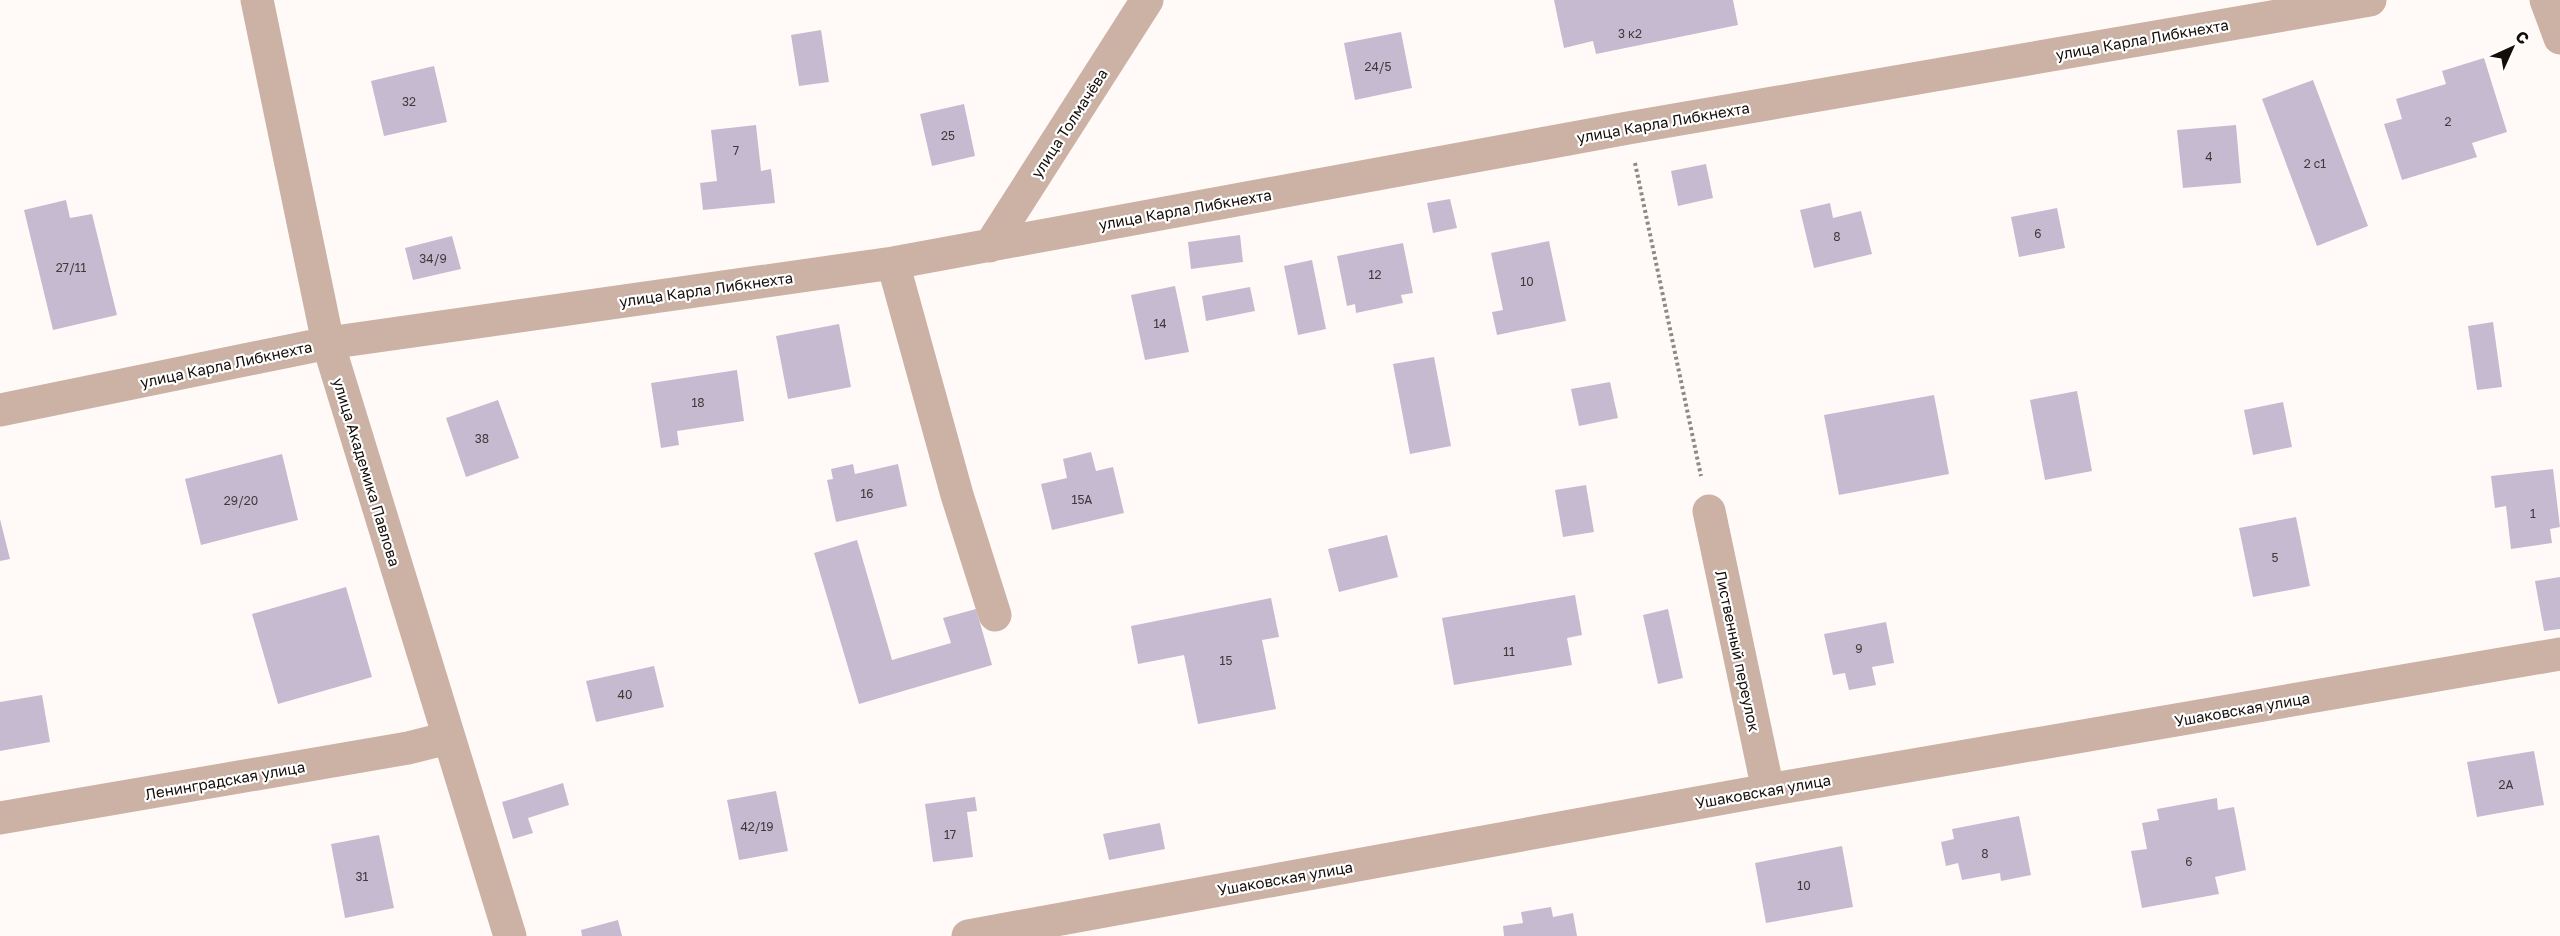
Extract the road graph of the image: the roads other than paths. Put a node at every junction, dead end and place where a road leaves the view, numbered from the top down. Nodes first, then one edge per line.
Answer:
1 (257, 0) edge
2 (1148, 0) edge
3 (2370, 0) edge
4 (2546, 0) edge
5 (2560, 38) edge
6 (990, 246) junction
7 (893, 263) junction
8 (328, 343) junction
9 (0, 410) edge
10 (1709, 512) road end
11 (995, 615) dead end
12 (2560, 654) edge
13 (448, 738) junction
14 (1768, 790) junction
15 (0, 818) edge
16 (510, 936) edge
17 (968, 936) edge

1 - 8 street, улица Академика Павлова
2 - 6 street, улица Толмачёва
3 - 6 street, улица Карла Либкнехта
4 - 5 street
6 - 7 street, улица Карла Либкнехта
7 - 8 street, улица Карла Либкнехта
7 - 11 street
8 - 9 street, улица Карла Либкнехта
8 - 13 street, улица Академика Павлова
10 - 14 street, Лиственный переулок
12 - 14 street, Ушаковская улица
13 - 15 street, Ленинградская улица
13 - 16 street, улица Академика Павлова
14 - 17 street, Ушаковская улица

